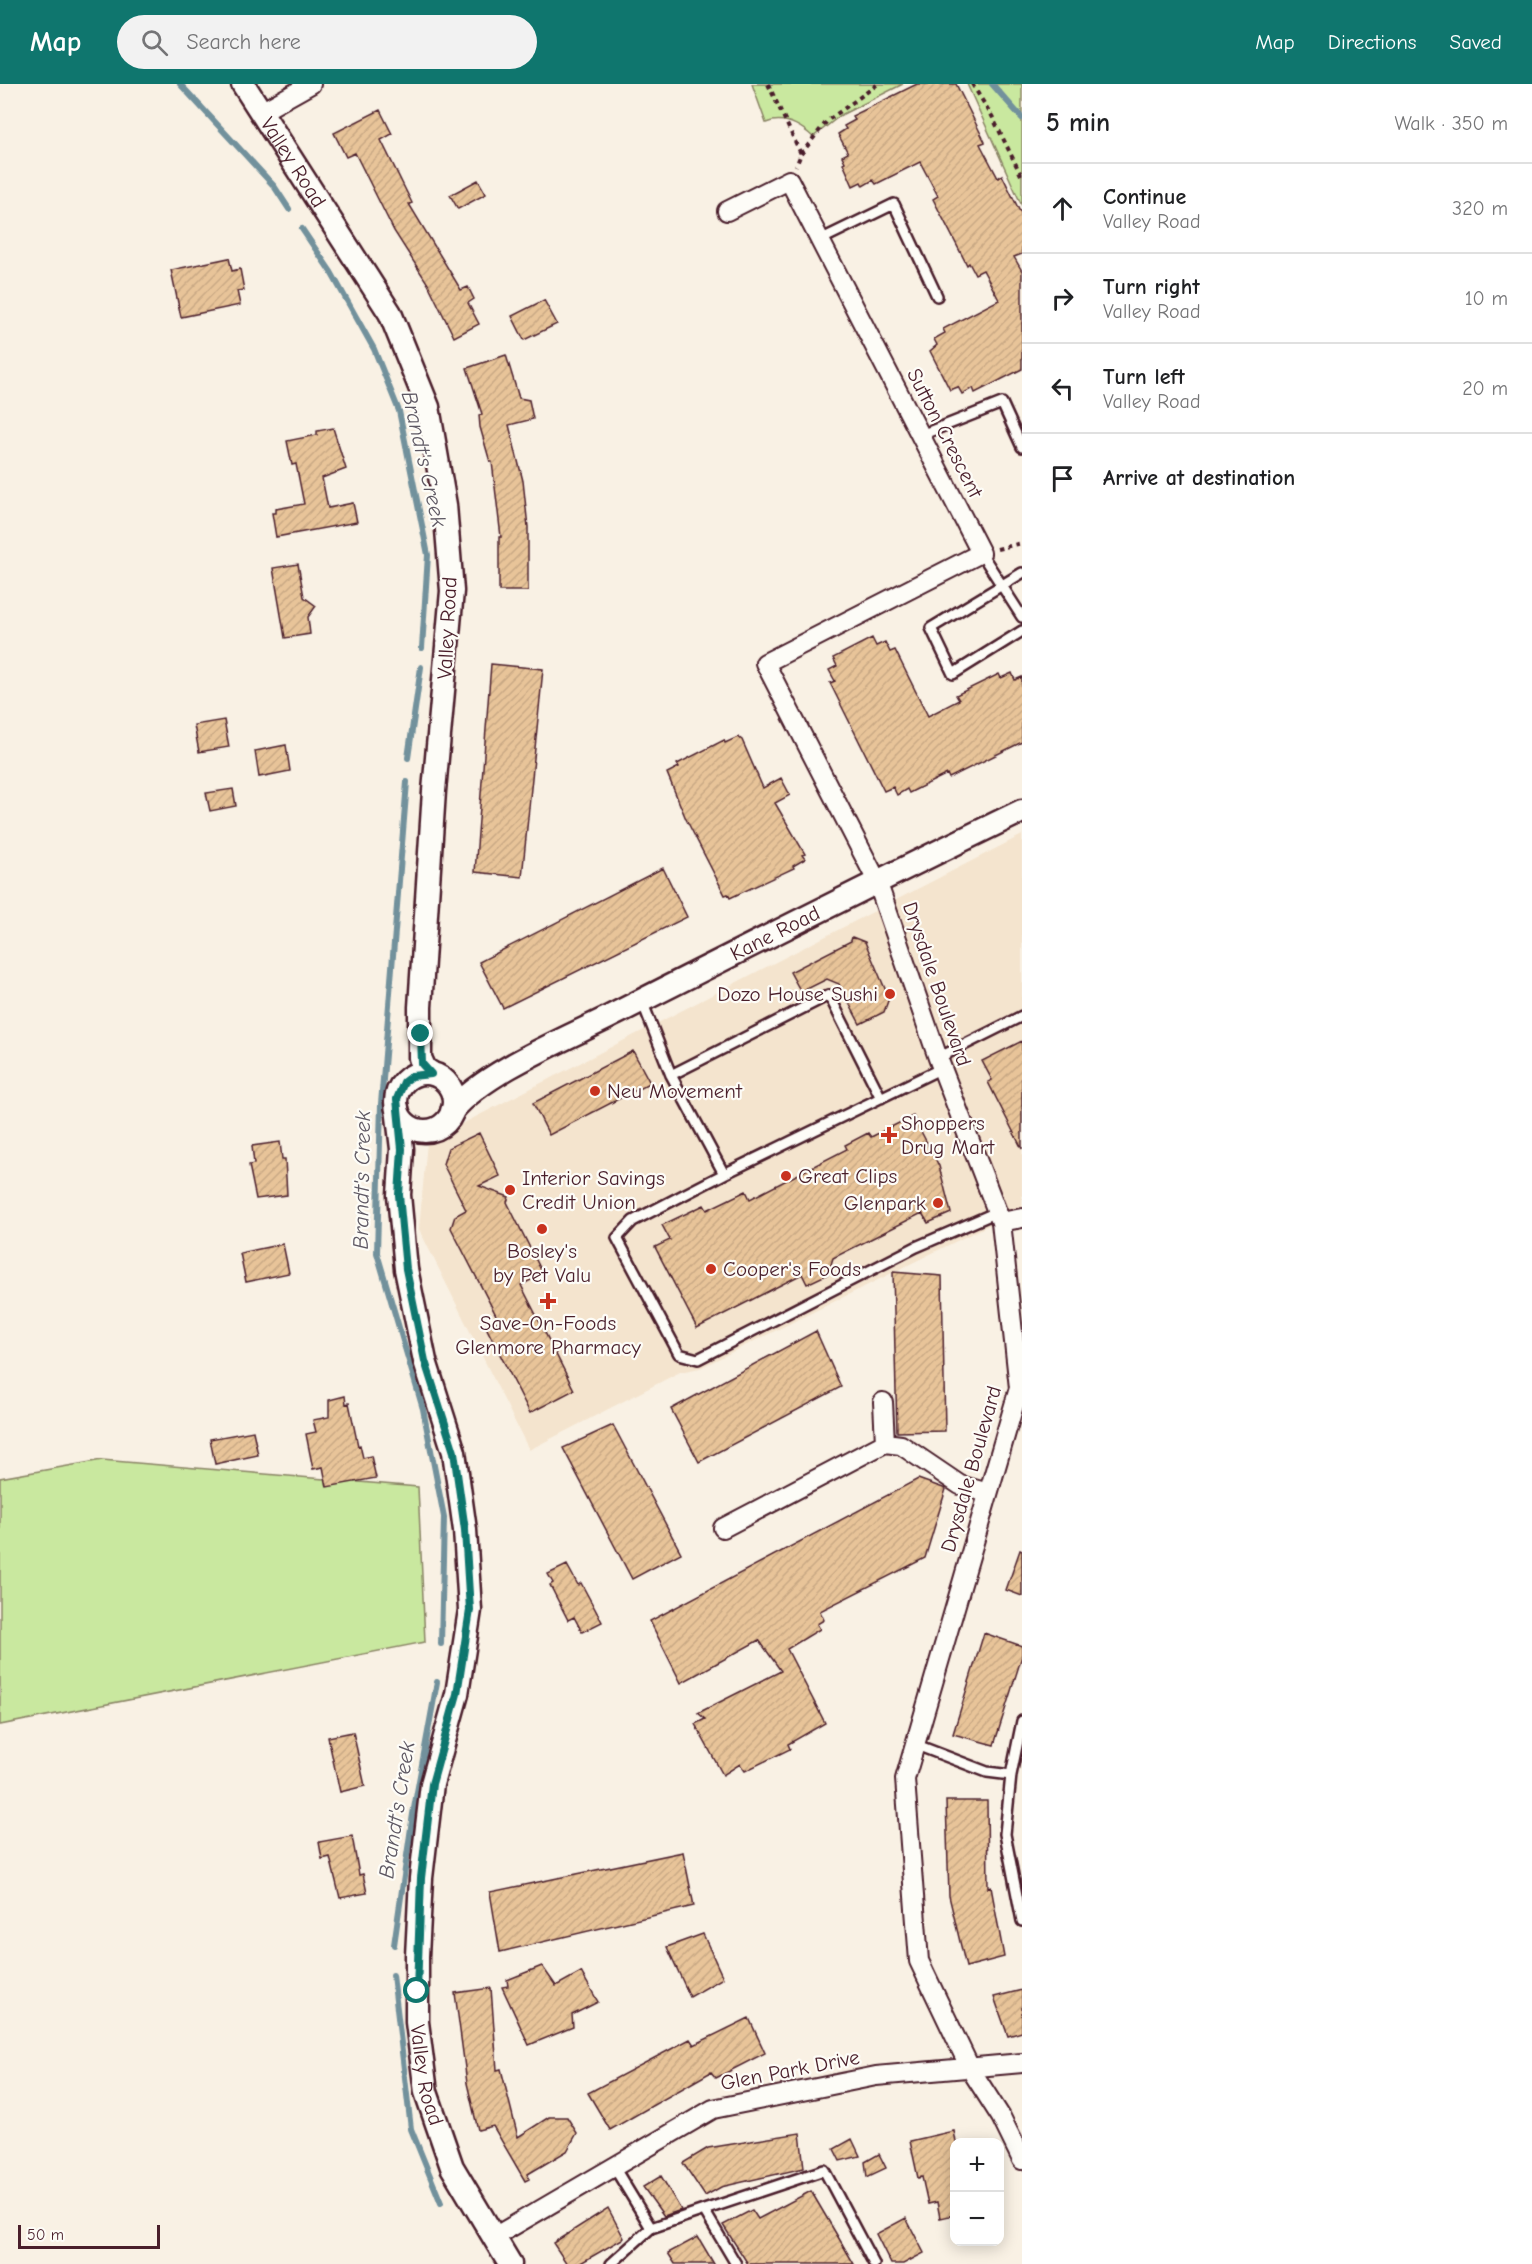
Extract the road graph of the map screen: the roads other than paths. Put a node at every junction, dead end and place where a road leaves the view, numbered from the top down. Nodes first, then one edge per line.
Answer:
1 (243, 84) edge
2 (311, 84) edge
3 (261, 112) junction
4 (727, 211) dead end
5 (820, 240) junction
6 (937, 296) dead end
7 (921, 435) junction
8 (1022, 447) edge
9 (981, 553) junction
10 (1022, 573) edge
11 (1003, 584) junction
12 (1022, 617) edge
13 (1022, 631) edge
14 (1022, 811) edge
15 (877, 881) junction
16 (642, 1001) junction
17 (420, 1007) junction
18 (1022, 1016) edge
19 (529, 1059) junction
20 (940, 1063) junction
21 (435, 1075) junction
22 (671, 1075) junction
23 (881, 1098) junction
24 (398, 1099) junction
25 (446, 1119) junction
26 (724, 1174) junction
27 (399, 1195) junction
28 (999, 1217) junction
29 (1022, 1218) edge
30 (883, 1402) dead end
31 (1018, 1403) edge
32 (885, 1443) junction
33 (988, 1494) junction
34 (723, 1528) dead end
35 (1022, 1721) edge
36 (914, 1744) junction
37 (1011, 1776) junction
38 (1022, 1921) edge
39 (1022, 2063) edge
40 (971, 2070) junction
41 (1022, 2160) edge
42 (614, 2167) junction
43 (704, 2210) junction
44 (651, 2228) junction
45 (494, 2237) junction
46 (510, 2264) edge
47 (610, 2264) edge
48 (736, 2264) edge
49 (873, 2264) edge

1 - 3 street, Valley Road
2 - 3 street
3 - 17 street, Valley Road
4 - 5 street, Sutton Crescent
5 - 6 lane
5 - 7 street, Sutton Crescent
7 - 8 lane
7 - 9 street, Sutton Crescent
9 - 11 lane
9 - 15 street, Drysdale Boulevard
10 - 11 lane
11 - 12 lane
11 - 13 lane
14 - 15 street, Kane Road
15 - 16 street, Kane Road
15 - 20 street, Drysdale Boulevard
16 - 19 street, Kane Road
16 - 22 lane
17 - 21 street, Valley Road
17 - 24 street, Valley Road
18 - 20 lane
19 - 21 street, Kane Road
19 - 25 street, Kane Road
20 - 23 lane
20 - 28 street, Drysdale Boulevard
21 - 24 street
21 - 25 street, Valley Road
22 - 23 lane
22 - 26 lane
23 - 26 lane
24 - 25 street
24 - 27 street, Valley Road
25 - 27 street, Valley Road
26 - 28 lane
27 - 45 street, Valley Road
28 - 29 street
28 - 31 street, Drysdale Boulevard
30 - 32 street
31 - 33 street, Drysdale Boulevard
32 - 33 street
32 - 34 street
33 - 36 street, Drysdale Boulevard
35 - 37 lane
36 - 37 lane
36 - 40 street, Drysdale Boulevard
37 - 38 lane
39 - 40 street, Glen Park Drive
40 - 41 street, Drysdale Boulevard
40 - 42 street, Glen Park Drive
42 - 44 lane
42 - 45 street, Glen Park Drive
43 - 44 lane
43 - 48 lane
43 - 49 lane
44 - 47 lane
45 - 46 street, Valley Road

